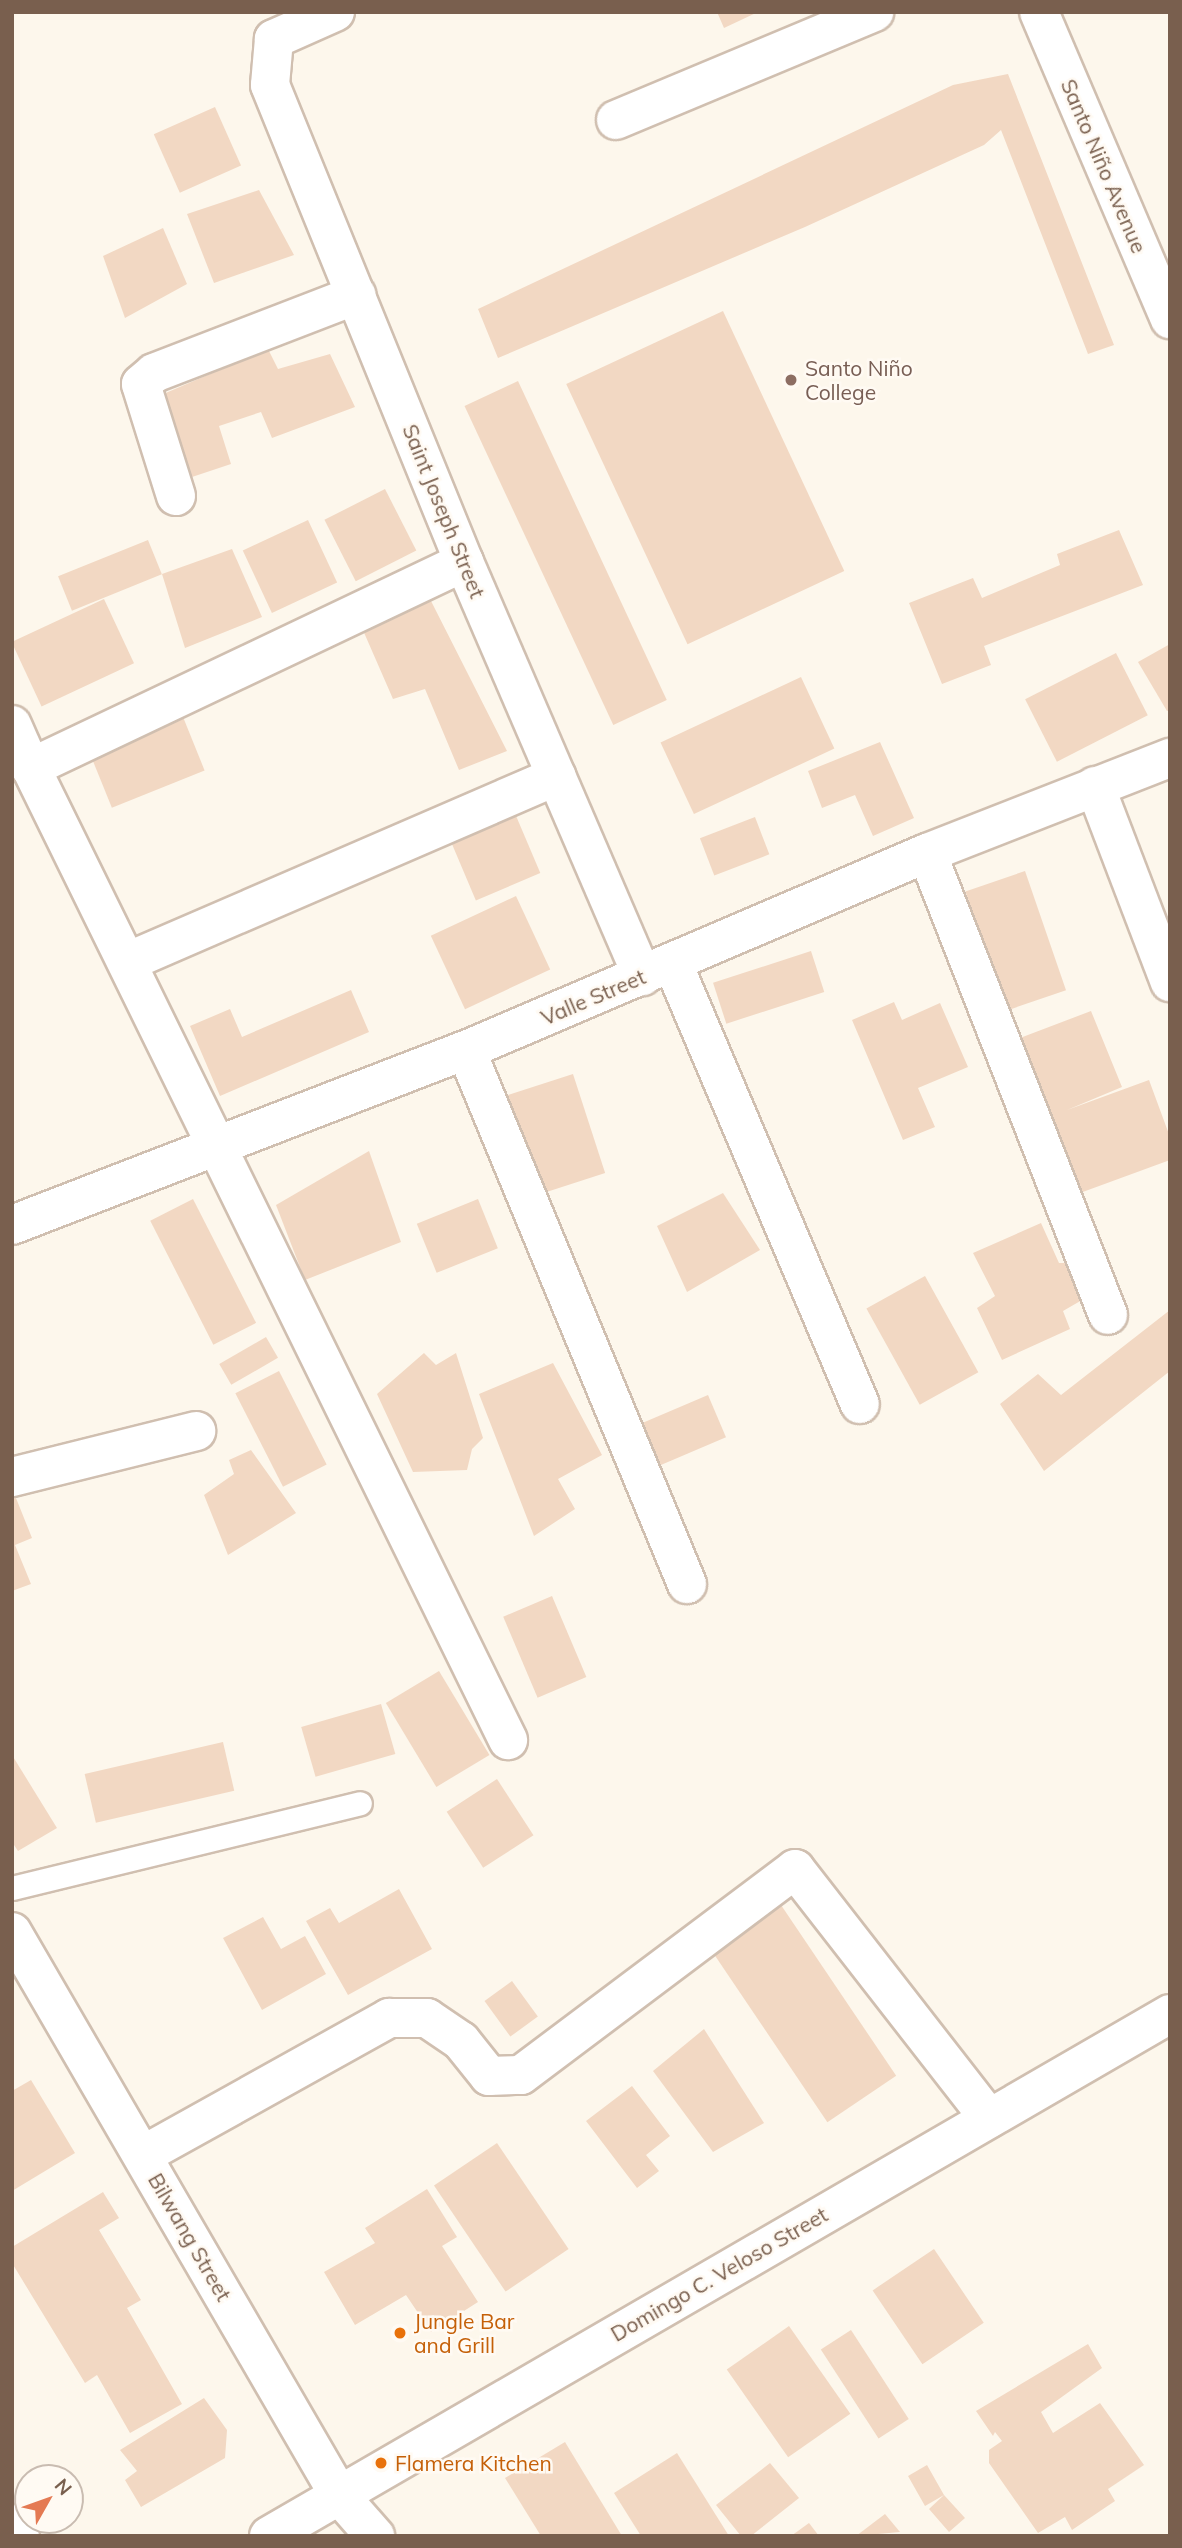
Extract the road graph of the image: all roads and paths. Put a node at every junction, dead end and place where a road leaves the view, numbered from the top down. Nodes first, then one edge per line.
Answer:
1 (335, 12) edge
2 (874, 12) edge
3 (1039, 12) edge
4 (616, 120) dead end
5 (356, 295) junction
6 (1170, 319) edge
7 (176, 496) dead end
8 (464, 562) junction
9 (12, 724) edge
10 (1170, 758) edge
11 (31, 768) junction
12 (556, 776) junction
13 (1095, 786) junction
14 (927, 853) junction
15 (127, 962) junction
16 (657, 970) junction
17 (1170, 982) edge
18 (466, 1050) junction
19 (216, 1145) junction
20 (12, 1226) edge
21 (1108, 1315) dead end
22 (860, 1404) dead end
23 (196, 1431) dead end
24 (12, 1477) edge
25 (687, 1584) dead end
26 (508, 1740) dead end
27 (360, 1803) dead end
28 (12, 1888) edge
29 (12, 1932) edge
30 (1170, 2014) edge
31 (989, 2118) junction
32 (143, 2155) junction
33 (339, 2495) junction
34 (12, 2524) edge
35 (20, 2536) edge
36 (269, 2536) edge
37 (375, 2536) edge

1 - 5 street, Saint Joseph Street
2 - 4 street
3 - 6 street, Santo Niño Avenue
5 - 7 street
5 - 8 street, Saint Joseph Street
8 - 11 street
8 - 12 street, Saint Joseph Street
9 - 11 street
10 - 13 street, Valle Street
11 - 15 street
12 - 15 street
12 - 16 street, Saint Joseph Street
13 - 14 street, Valle Street
13 - 17 street
14 - 16 street, Valle Street
14 - 21 street
15 - 19 street
16 - 18 street, Valle Street
16 - 22 street, Saint Joseph Street
18 - 19 street, Valle Street
18 - 25 street
19 - 20 street, Valle Street
19 - 26 street
23 - 24 street
27 - 28 lane
29 - 32 street, Bilwang Street
30 - 31 street, Domingo C. Veloso Street
31 - 32 street
31 - 33 street, Domingo C. Veloso Street
32 - 33 street, Bilwang Street
33 - 36 street, Domingo C. Veloso Street
33 - 37 street, Bilwang Street
34 - 35 street

